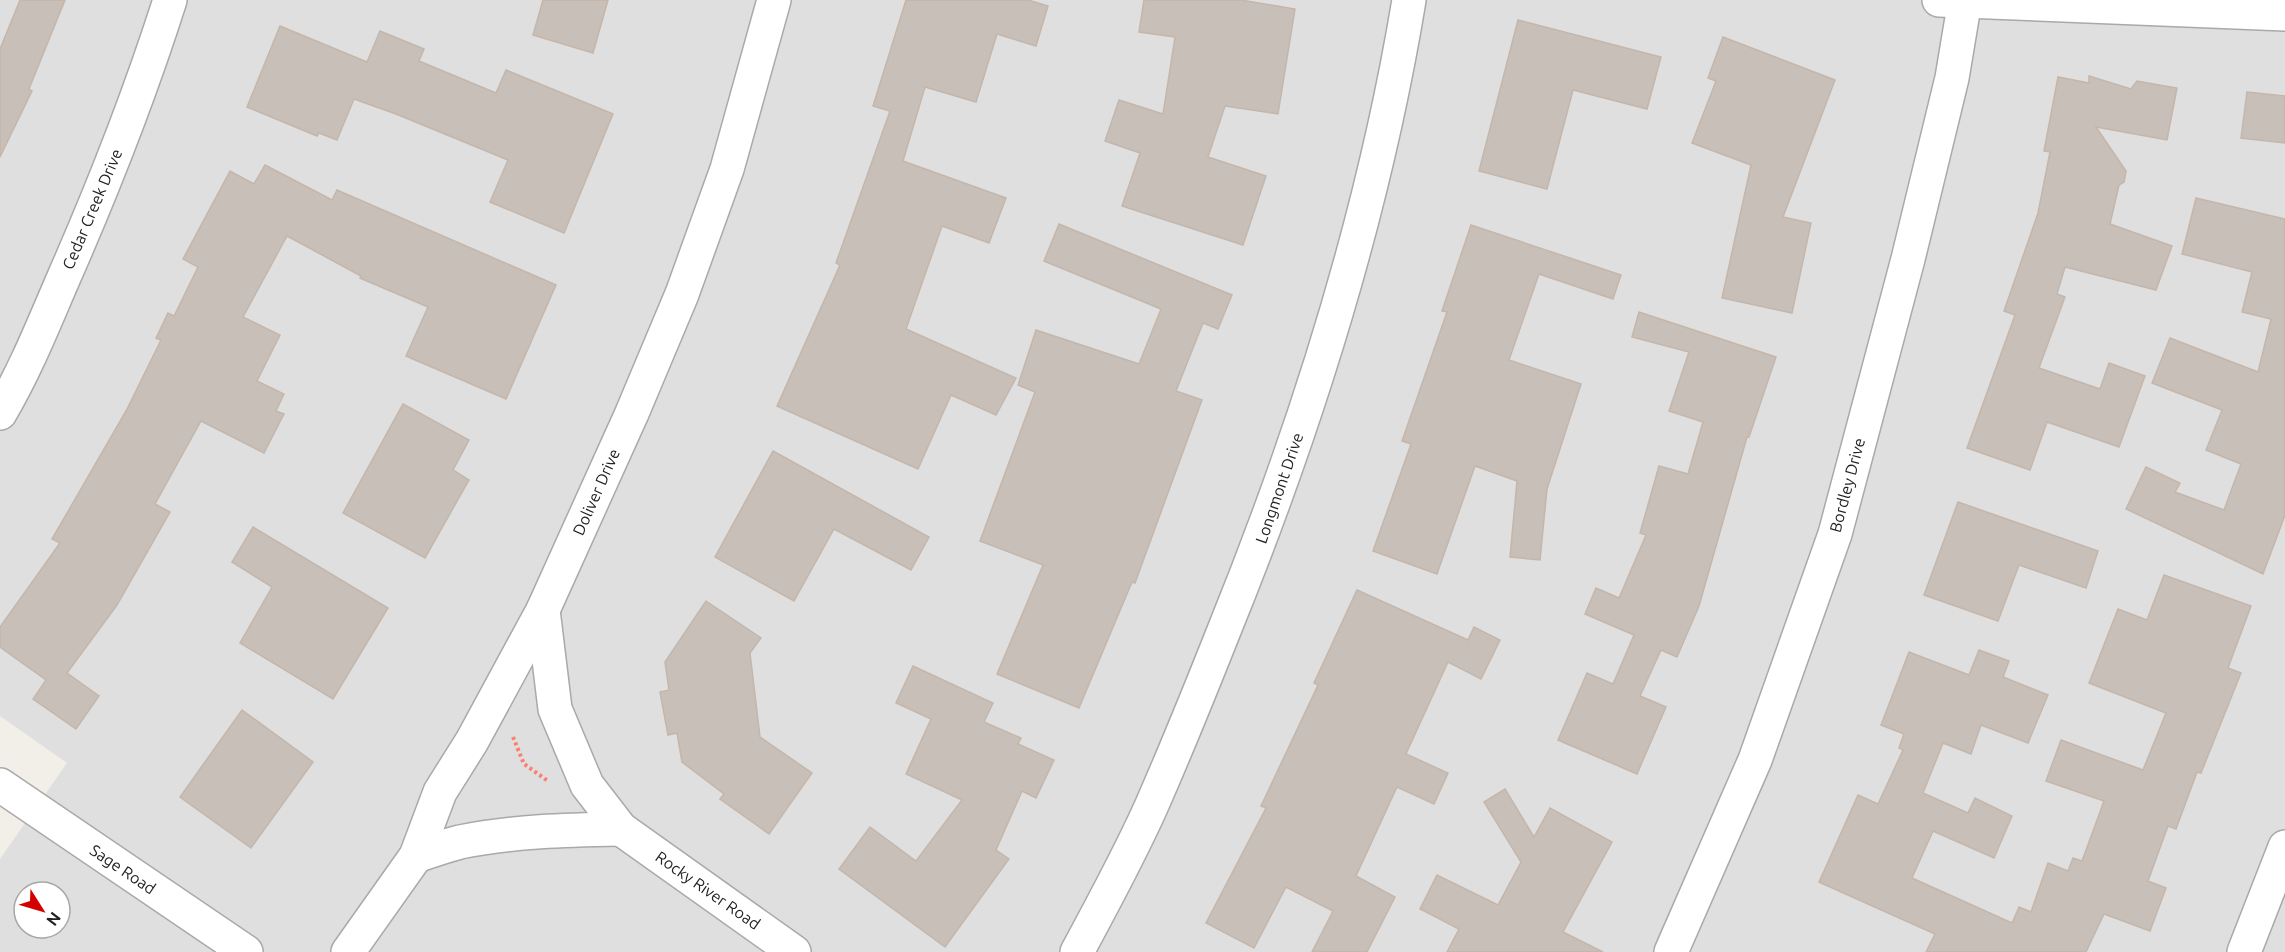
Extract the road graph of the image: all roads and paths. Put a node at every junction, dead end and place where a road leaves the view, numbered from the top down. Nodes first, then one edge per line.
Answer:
1 (170, 0) edge
2 (774, 0) edge
3 (1409, 0) edge
4 (1956, 1) edge
5 (2285, 14) edge
6 (0, 412) edge
7 (543, 610) junction
8 (488, 712) junction
9 (0, 785) edge
10 (587, 786) junction
11 (621, 829) junction
12 (2285, 847) edge
13 (416, 856) junction
14 (246, 952) edge
15 (348, 952) edge
16 (794, 952) edge
17 (1077, 952) edge
18 (1671, 952) edge
19 (2244, 952) edge

1 - 6 street, Cedar Creek Drive
2 - 7 street, Doliver Drive
3 - 17 street, Longmont Drive
4 - 5 street
4 - 18 street, Bordley Drive
7 - 8 street, Doliver Drive
7 - 10 street, Rocky River Road
8 - 10 path
8 - 13 street, Doliver Drive
9 - 14 street, Sage Road
10 - 11 street, Rocky River Road
11 - 13 street
11 - 16 street, Rocky River Road
12 - 19 street
13 - 15 street, Doliver Drive

